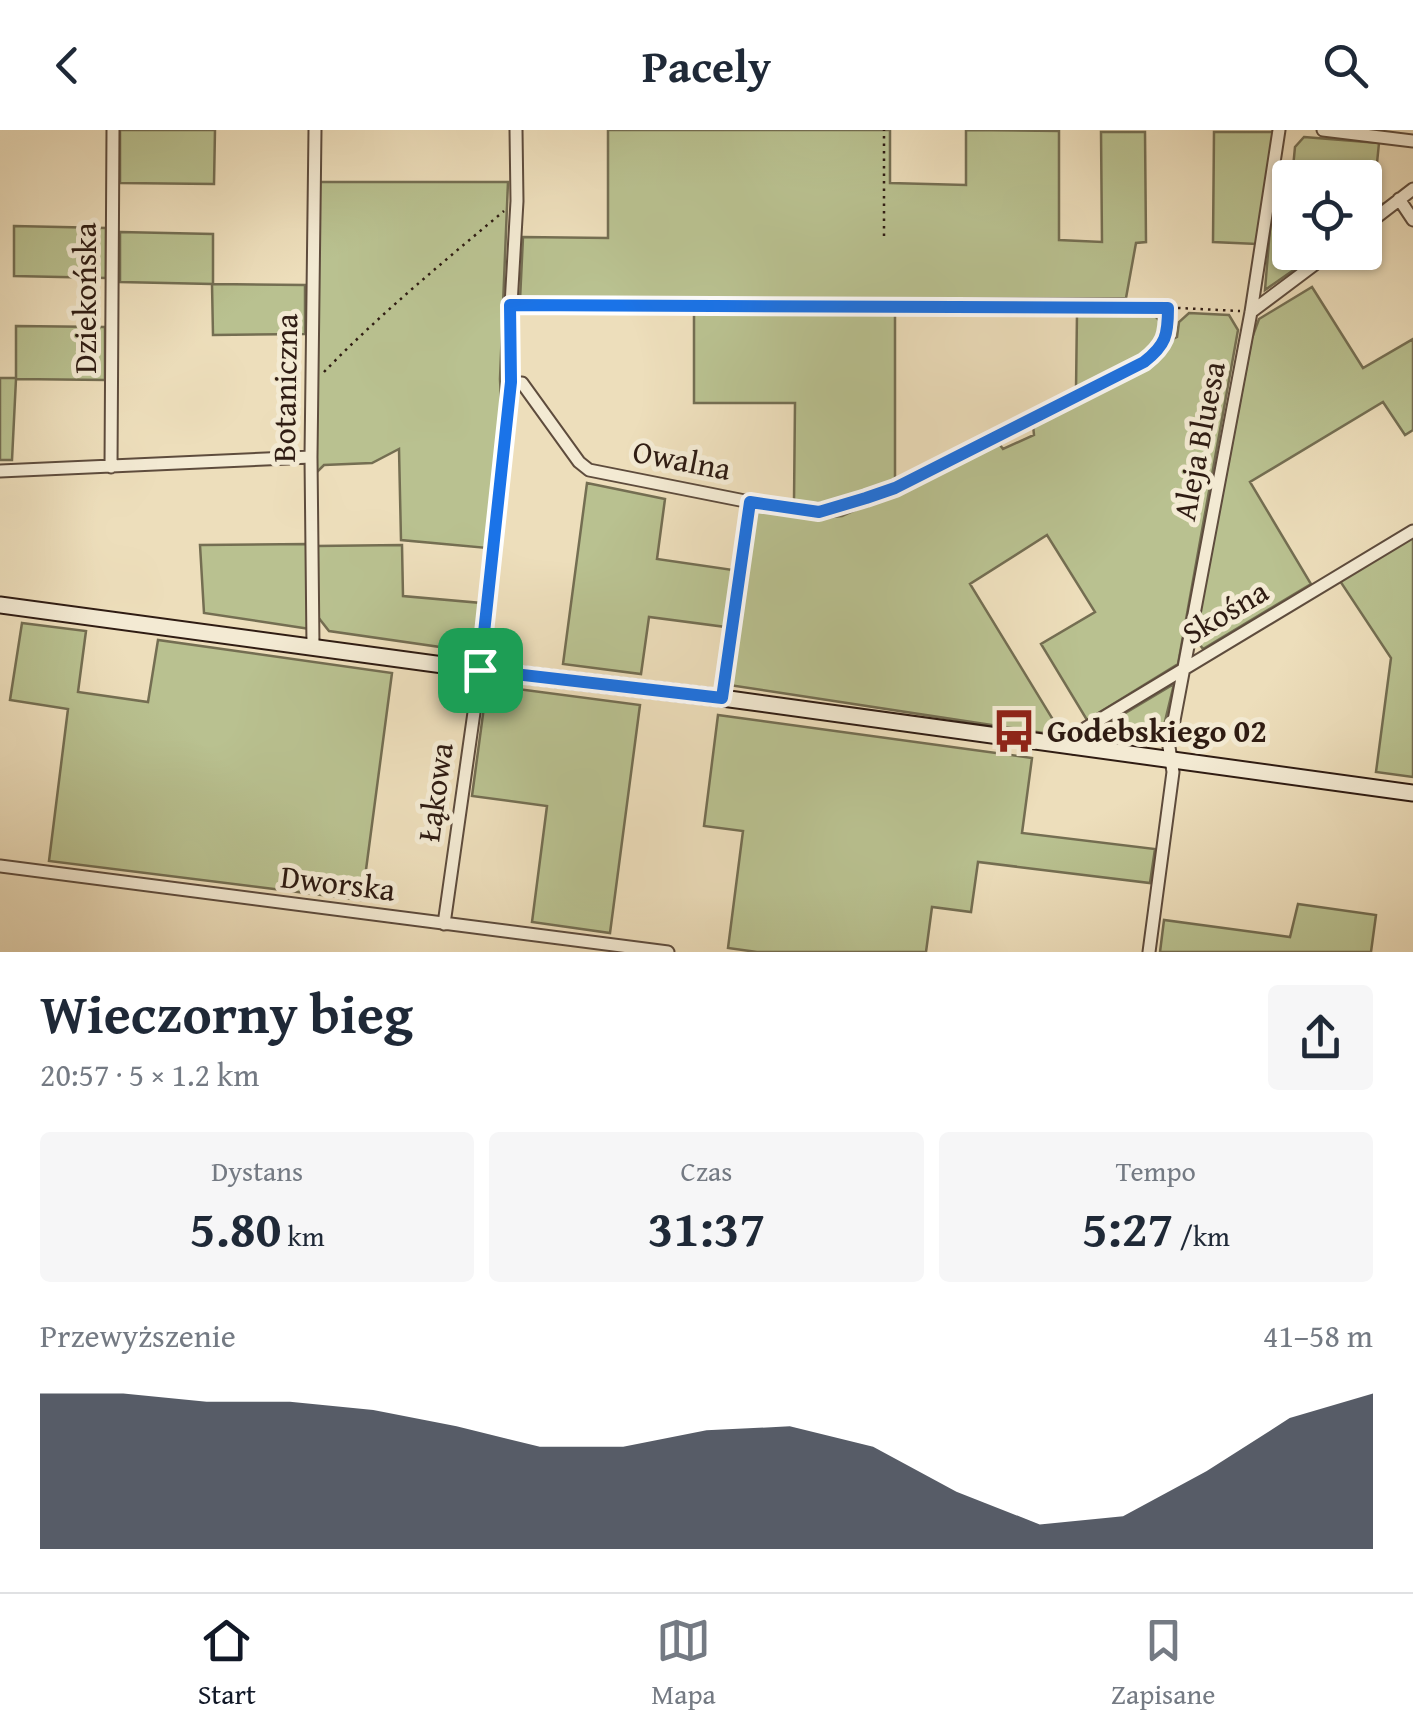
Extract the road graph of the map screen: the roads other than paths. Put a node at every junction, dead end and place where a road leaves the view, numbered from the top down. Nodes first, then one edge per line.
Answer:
1 (113, 130) edge
2 (314, 130) edge
3 (516, 130) edge
4 (1280, 130) edge
5 (1322, 130) edge
6 (1413, 141) edge
7 (1413, 189) edge
8 (1399, 199) junction
9 (1382, 212) edge
10 (1413, 220) edge
11 (1307, 270) edge
12 (510, 305) junction
13 (1251, 312) junction
14 (511, 382) junction
15 (311, 458) junction
16 (111, 467) junction
17 (0, 471) edge
18 (750, 502) junction
19 (1413, 531) edge
20 (0, 605) edge
21 (313, 646) junction
22 (1183, 669) junction
23 (480, 670) junction
24 (722, 698) junction
25 (1074, 748) junction
26 (1172, 761) junction
27 (1413, 793) edge
28 (0, 866) edge
29 (444, 924) junction
30 (668, 952) edge
31 (1149, 952) edge

1 - 16 street, Dziekońska
2 - 15 street, Botaniczna
3 - 12 street, Łąkowa
4 - 13 street, Aleja Bluesa
5 - 6 street
7 - 8 street
8 - 9 street
8 - 10 street
11 - 13 street
12 - 14 street, Łąkowa
12 - 18 street, Owalna
13 - 22 street, Aleja Bluesa
14 - 18 street, Owalna
14 - 23 street, Łąkowa
15 - 16 street
15 - 21 street, Botaniczna
16 - 17 street
18 - 24 street
19 - 22 street, Skośna
20 - 21 main road
21 - 23 main road
22 - 25 street, Skośna
22 - 26 street, Aleja Bluesa
23 - 24 main road
23 - 29 street, Łąkowa
24 - 25 main road
25 - 26 main road
26 - 27 main road
26 - 31 street, Aleja Bluesa
28 - 29 street, Dworska
29 - 30 street, Dworska

